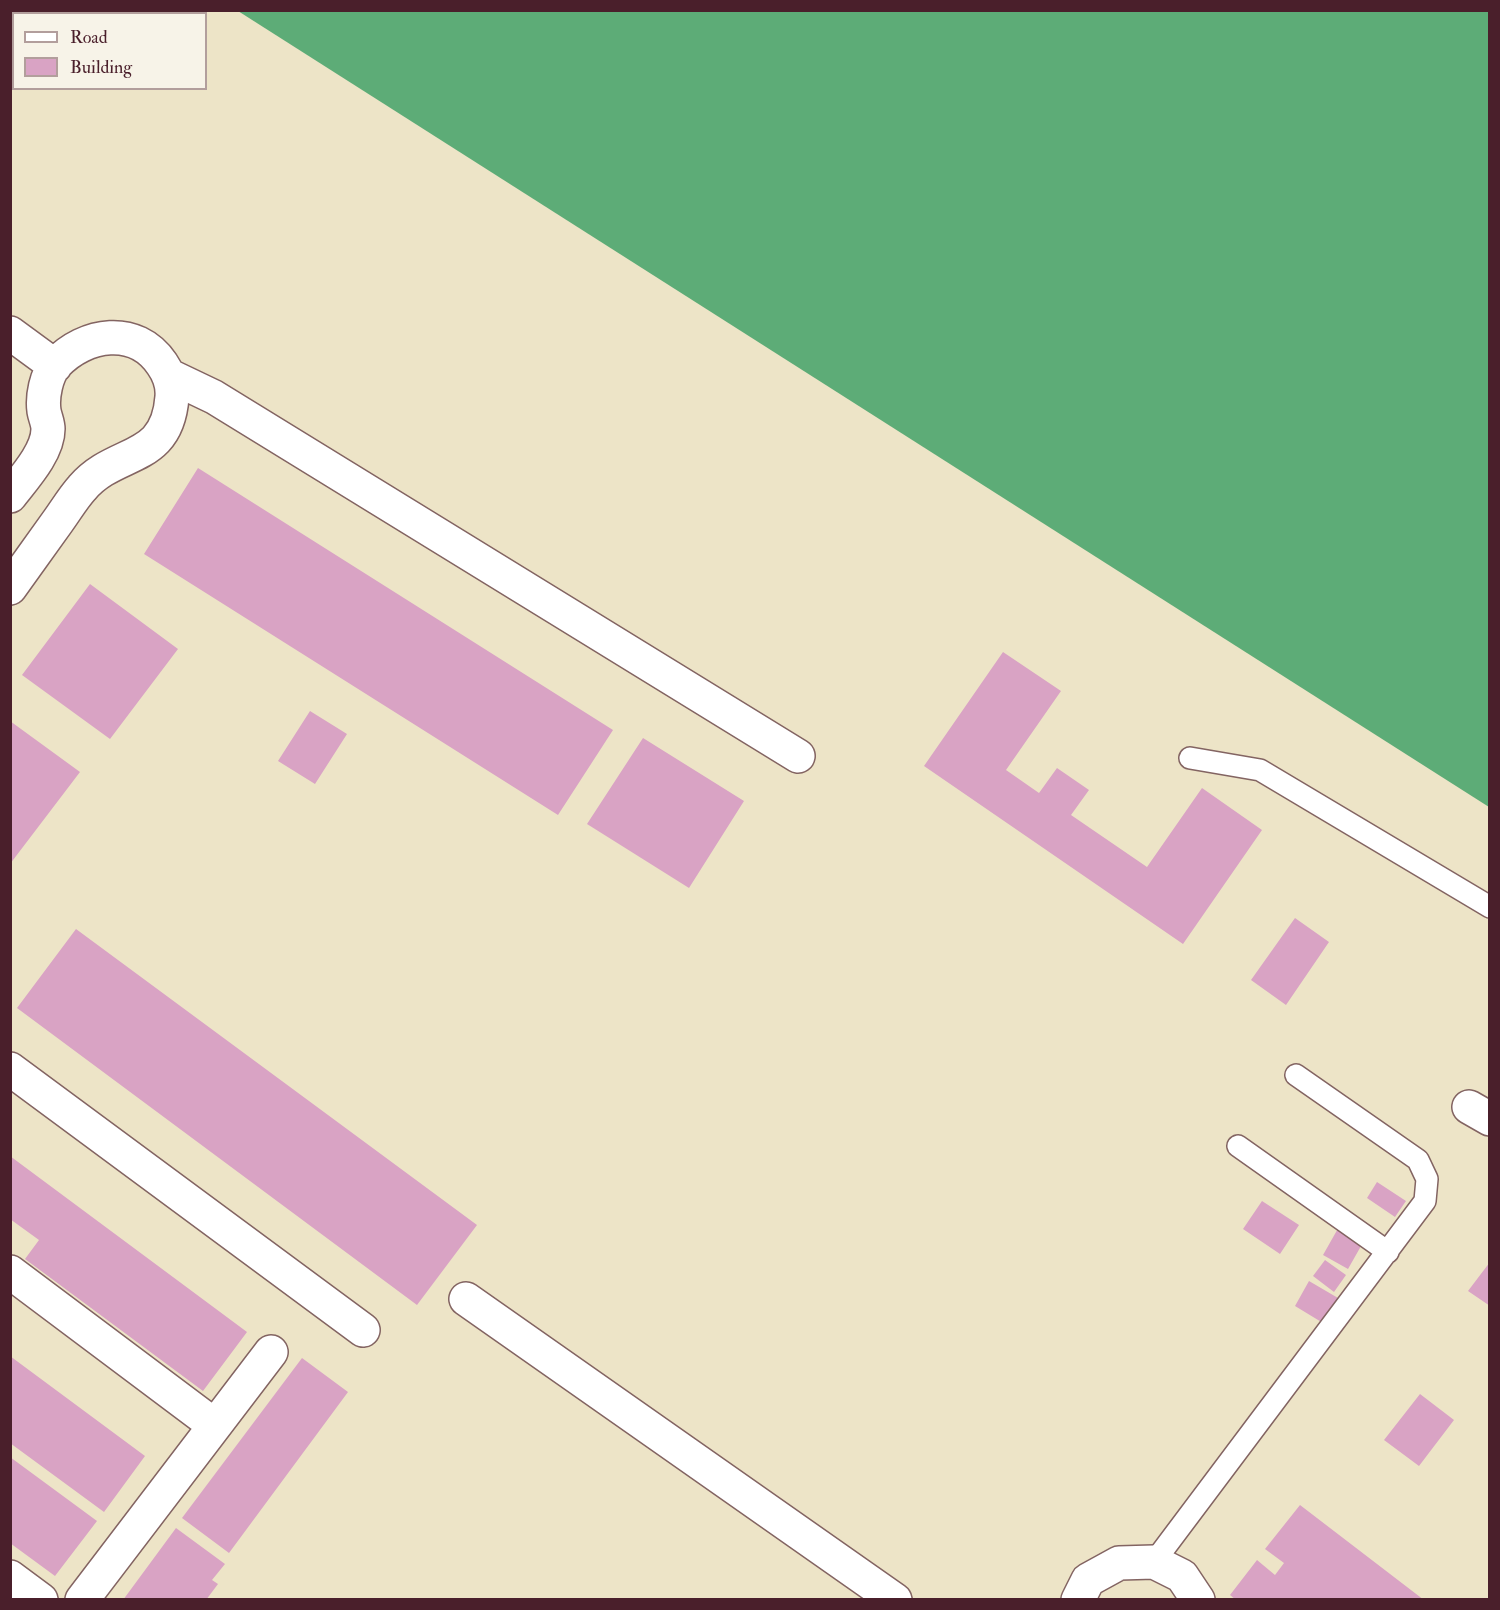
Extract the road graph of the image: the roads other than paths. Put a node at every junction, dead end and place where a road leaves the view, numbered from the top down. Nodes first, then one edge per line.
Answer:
1 (10, 333) edge
2 (55, 366) junction
3 (170, 376) junction
4 (10, 495) edge
5 (10, 588) edge
6 (798, 756) dead end
7 (1190, 758) dead end
8 (1490, 908) edge
9 (10, 1070) edge
10 (1296, 1075) dead end
11 (1238, 1146) dead end
12 (1388, 1252) junction
13 (10, 1272) edge
14 (466, 1299) dead end
15 (363, 1330) dead end
16 (270, 1352) dead end
17 (214, 1425) junction
18 (1154, 1562) junction
19 (10, 1577) edge
20 (41, 1599) edge
21 (82, 1599) edge
22 (895, 1599) edge
23 (1078, 1599) edge
24 (1198, 1599) edge

1 - 2 street
2 - 3 street
2 - 4 street
3 - 5 street
3 - 6 street
7 - 8 lane
9 - 15 street
10 - 12 lane
11 - 12 lane
12 - 18 lane
13 - 17 street
14 - 22 street
16 - 17 street
17 - 21 street
18 - 23 street
18 - 24 street
19 - 20 street

